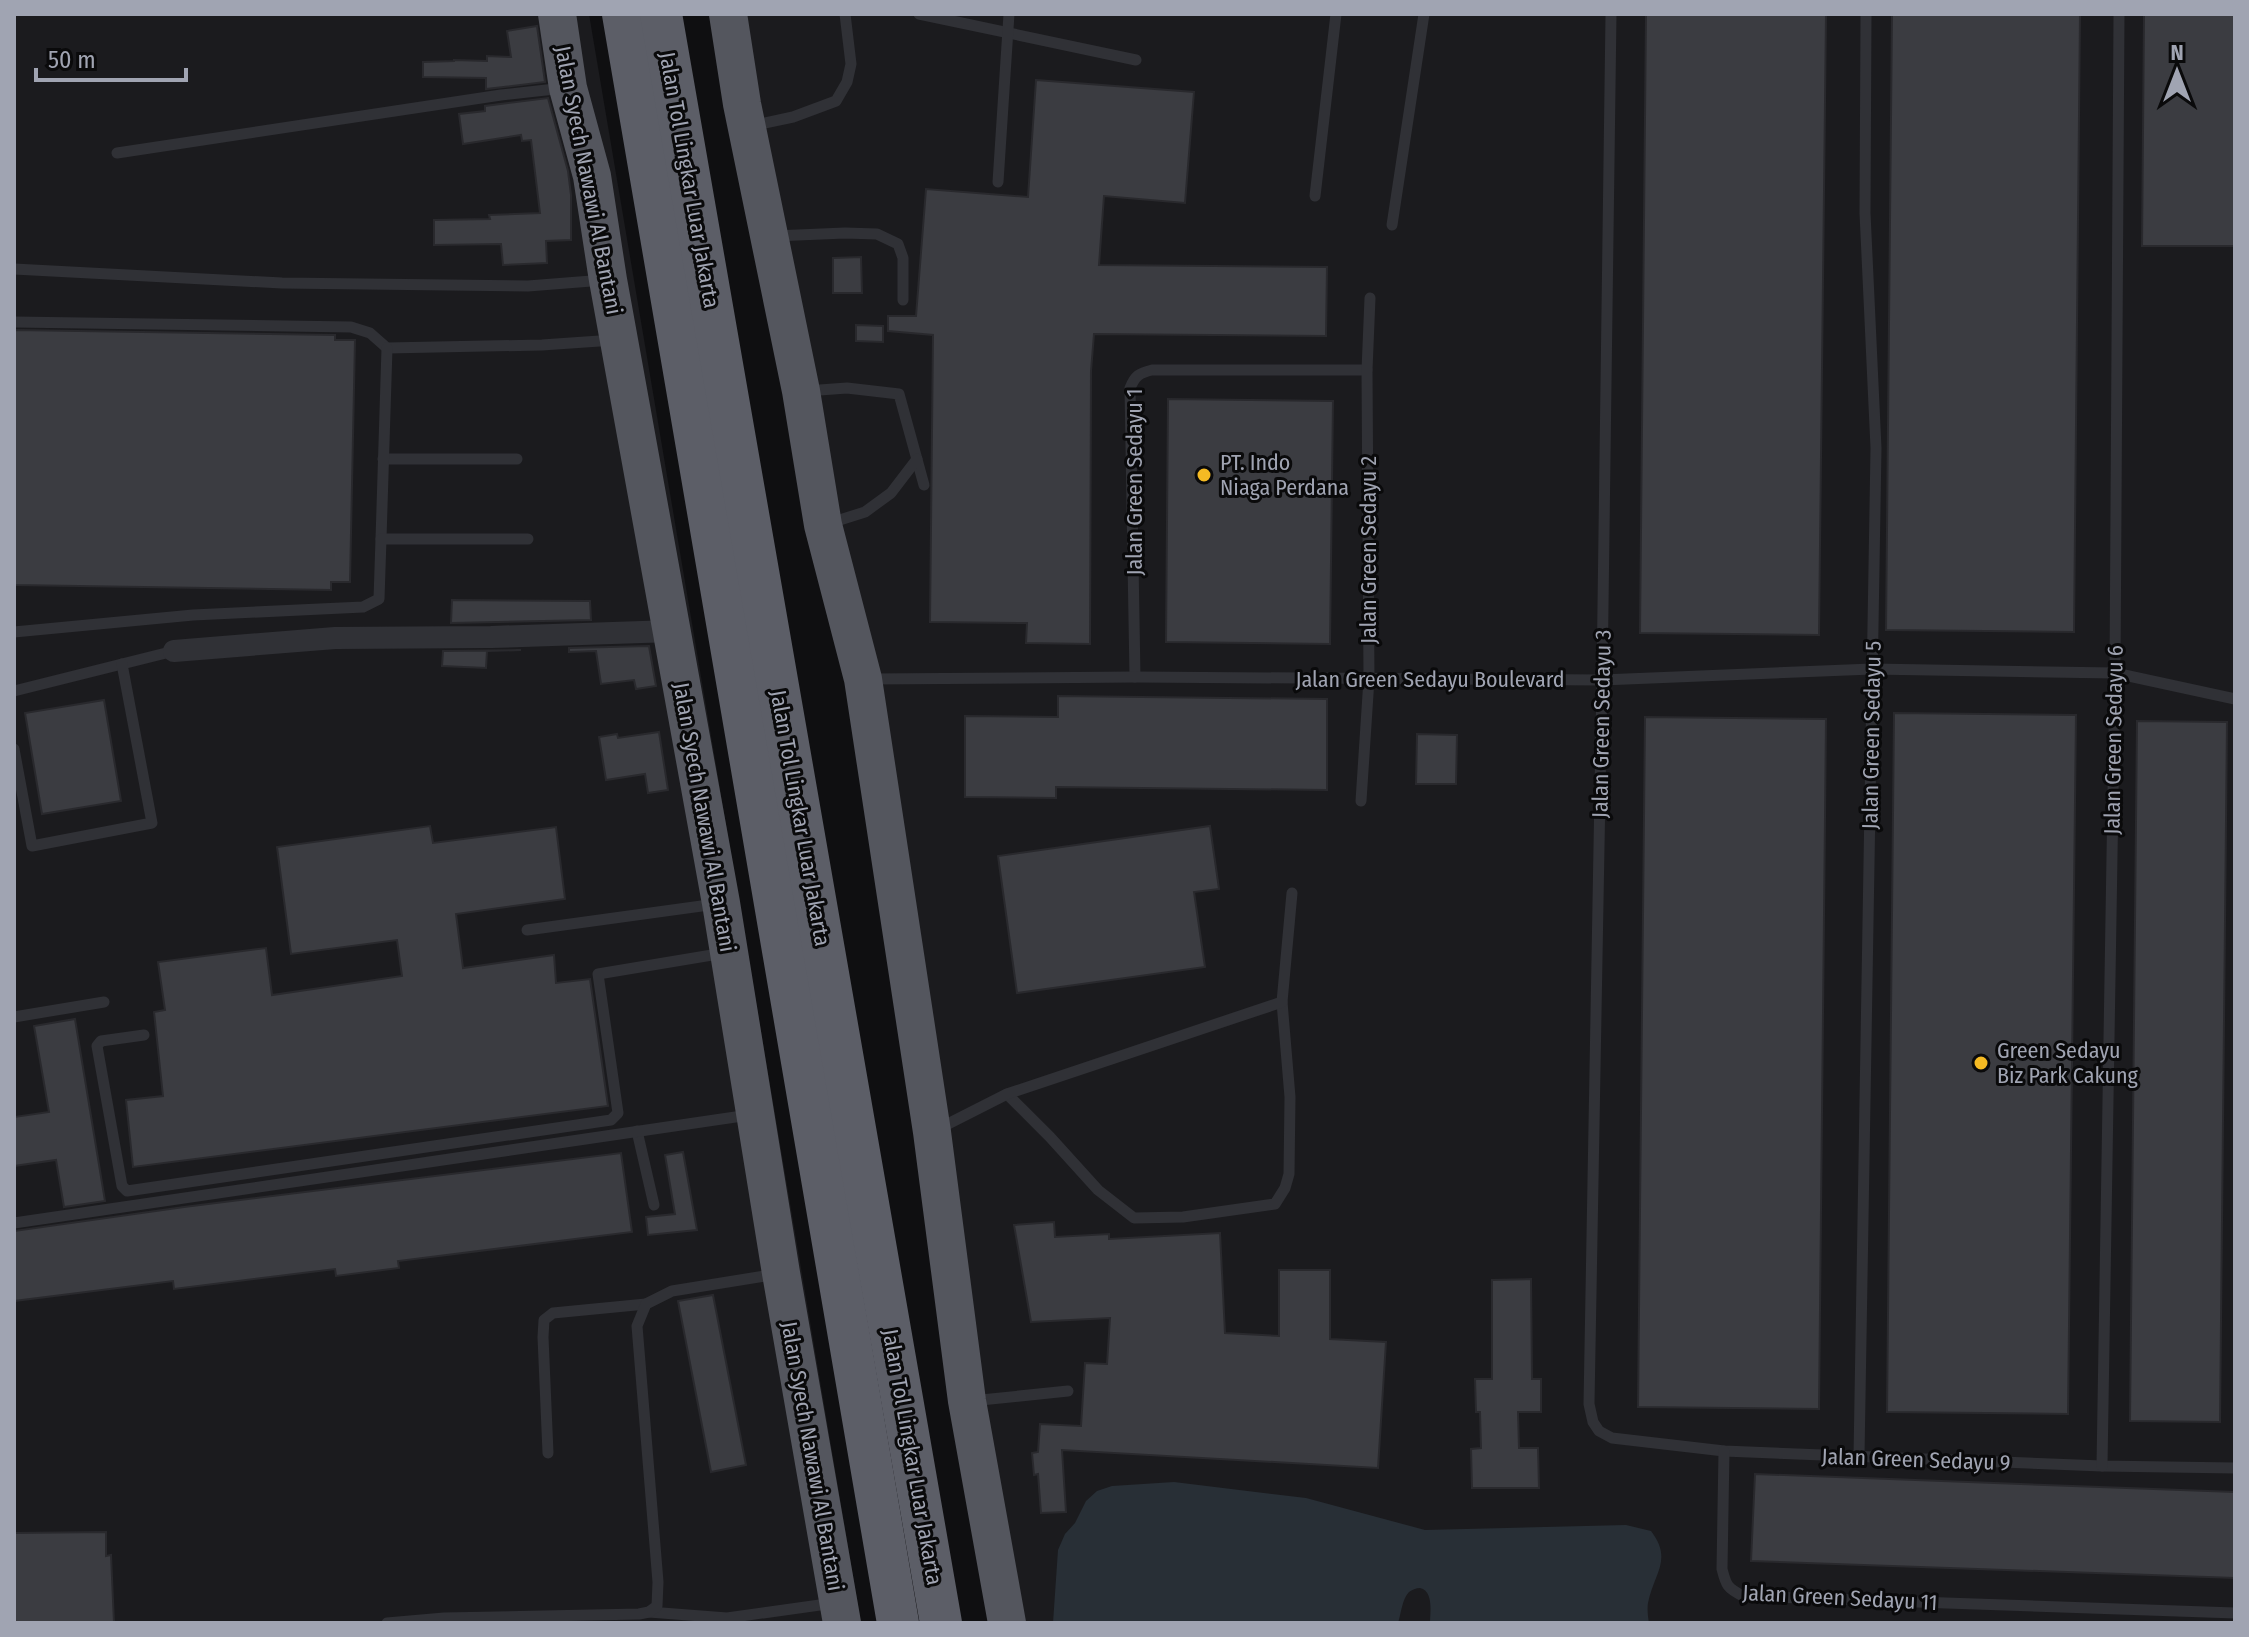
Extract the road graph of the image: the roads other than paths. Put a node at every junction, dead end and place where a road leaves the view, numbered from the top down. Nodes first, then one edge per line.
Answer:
1 (557, 14) edge
2 (623, 14) edge
3 (661, 14) edge
4 (728, 14) edge
5 (845, 14) edge
6 (919, 14) edge
7 (1009, 14) edge
8 (1336, 14) edge
9 (1424, 14) edge
10 (1611, 14) edge
11 (1866, 14) edge
12 (2119, 14) edge
13 (1008, 32) junction
14 (1136, 60) dead end
15 (568, 88) junction
16 (747, 127) junction
17 (117, 153) dead end
18 (998, 182) dead end
19 (1315, 196) dead end
20 (1392, 225) dead end
21 (769, 236) junction
22 (14, 269) edge
23 (608, 280) junction
24 (1370, 298) dead end
25 (903, 300) dead end
26 (14, 322) edge
27 (620, 340) junction
28 (387, 348) junction
29 (1367, 370) junction
30 (801, 391) junction
31 (383, 459) junction
32 (517, 459) dead end
33 (917, 459) junction
34 (924, 485) dead end
35 (823, 525) junction
36 (381, 539) junction
37 (528, 539) dead end
38 (672, 631) junction
39 (14, 632) edge
40 (174, 651) joint
41 (122, 664) junction
42 (1872, 669) junction
43 (2115, 673) junction
44 (1135, 677) junction
45 (863, 679) junction
46 (1369, 679) junction
47 (1602, 680) junction
48 (14, 691) edge
49 (2235, 699) edge
50 (14, 749) edge
51 (1361, 801) dead end
52 (1292, 893) dead end
53 (721, 903) junction
54 (527, 930) dead end
55 (729, 952) junction
56 (104, 1002) dead end
57 (1282, 1002) junction
58 (14, 1017) edge
59 (144, 1035) dead end
60 (1007, 1094) junction
61 (756, 1114) junction
62 (637, 1131) junction
63 (932, 1132) junction
64 (654, 1205) dead end
65 (14, 1223) edge
66 (781, 1273) junction
67 (646, 1304) junction
68 (1068, 1391) dead end
69 (967, 1401) junction
70 (1599, 1431) joint
71 (1724, 1451) junction
72 (548, 1453) dead end
73 (1859, 1457) junction
74 (2102, 1466) junction
75 (2235, 1468) edge
76 (649, 1612) junction
77 (840, 1613) edge
78 (2235, 1613) edge
79 (387, 1623) edge
80 (898, 1623) edge
81 (941, 1623) edge
82 (1007, 1623) edge

1 - 15 highway, Jalan Syech Nawawi Al Bantani
2 - 80 highway, Jalan Tol Lingkar Luar Jakarta
3 - 81 highway, Jalan Tol Lingkar Luar Jakarta
4 - 16 highway
5 - 16 lane
6 - 13 lane
7 - 13 lane
8 - 19 lane
9 - 20 lane
10 - 47 lane, Jalan Green Sedayu 3
11 - 42 lane, Jalan Green Sedayu 5
12 - 43 lane, Jalan Green Sedayu 6
13 - 14 lane
13 - 18 lane
15 - 17 lane
15 - 23 highway, Jalan Syech Nawawi Al Bantani
16 - 21 highway
21 - 25 lane
21 - 30 highway
22 - 23 lane
23 - 27 highway, Jalan Syech Nawawi Al Bantani
24 - 29 lane, Jalan Green Sedayu 2
26 - 28 lane
27 - 28 lane
27 - 38 highway, Jalan Syech Nawawi Al Bantani
28 - 31 lane
29 - 44 lane, Jalan Green Sedayu 1
29 - 46 lane, Jalan Green Sedayu 2
30 - 33 lane
30 - 35 highway
31 - 32 lane
31 - 36 lane
33 - 34 lane
33 - 35 lane
35 - 45 highway
36 - 37 lane
36 - 39 lane
38 - 40 street
38 - 53 highway, Jalan Syech Nawawi Al Bantani
40 - 41 lane
41 - 48 lane
41 - 50 lane
42 - 43 lane, Jalan Green Sedayu Boulevard
42 - 47 lane, Jalan Green Sedayu Boulevard
42 - 73 lane, Jalan Green Sedayu 5
43 - 49 lane, Jalan Green Sedayu Boulevard
43 - 74 lane, Jalan Green Sedayu 6
44 - 45 lane, Jalan Green Sedayu Boulevard
44 - 46 lane, Jalan Green Sedayu Boulevard
45 - 63 highway
46 - 47 lane, Jalan Green Sedayu Boulevard
46 - 51 lane, Jalan Green Sedayu 2
47 - 70 lane, Jalan Green Sedayu 3
52 - 57 lane
53 - 54 lane
53 - 55 highway, Jalan Syech Nawawi Al Bantani
55 - 59 lane
55 - 61 highway, Jalan Syech Nawawi Al Bantani
56 - 58 lane
57 - 60 lane
57 - 60 lane
60 - 63 lane
61 - 62 lane
61 - 66 highway, Jalan Syech Nawawi Al Bantani
62 - 64 lane
62 - 65 lane
63 - 69 highway
66 - 67 lane
66 - 77 highway, Jalan Syech Nawawi Al Bantani
67 - 72 lane
67 - 76 lane
68 - 69 lane
69 - 82 highway
70 - 71 lane, Jalan Green Sedayu 9
71 - 73 lane, Jalan Green Sedayu 9
71 - 78 lane, Jalan Green Sedayu 11
73 - 74 lane, Jalan Green Sedayu 9
74 - 75 lane, Jalan Green Sedayu 9
76 - 77 lane
76 - 79 lane

